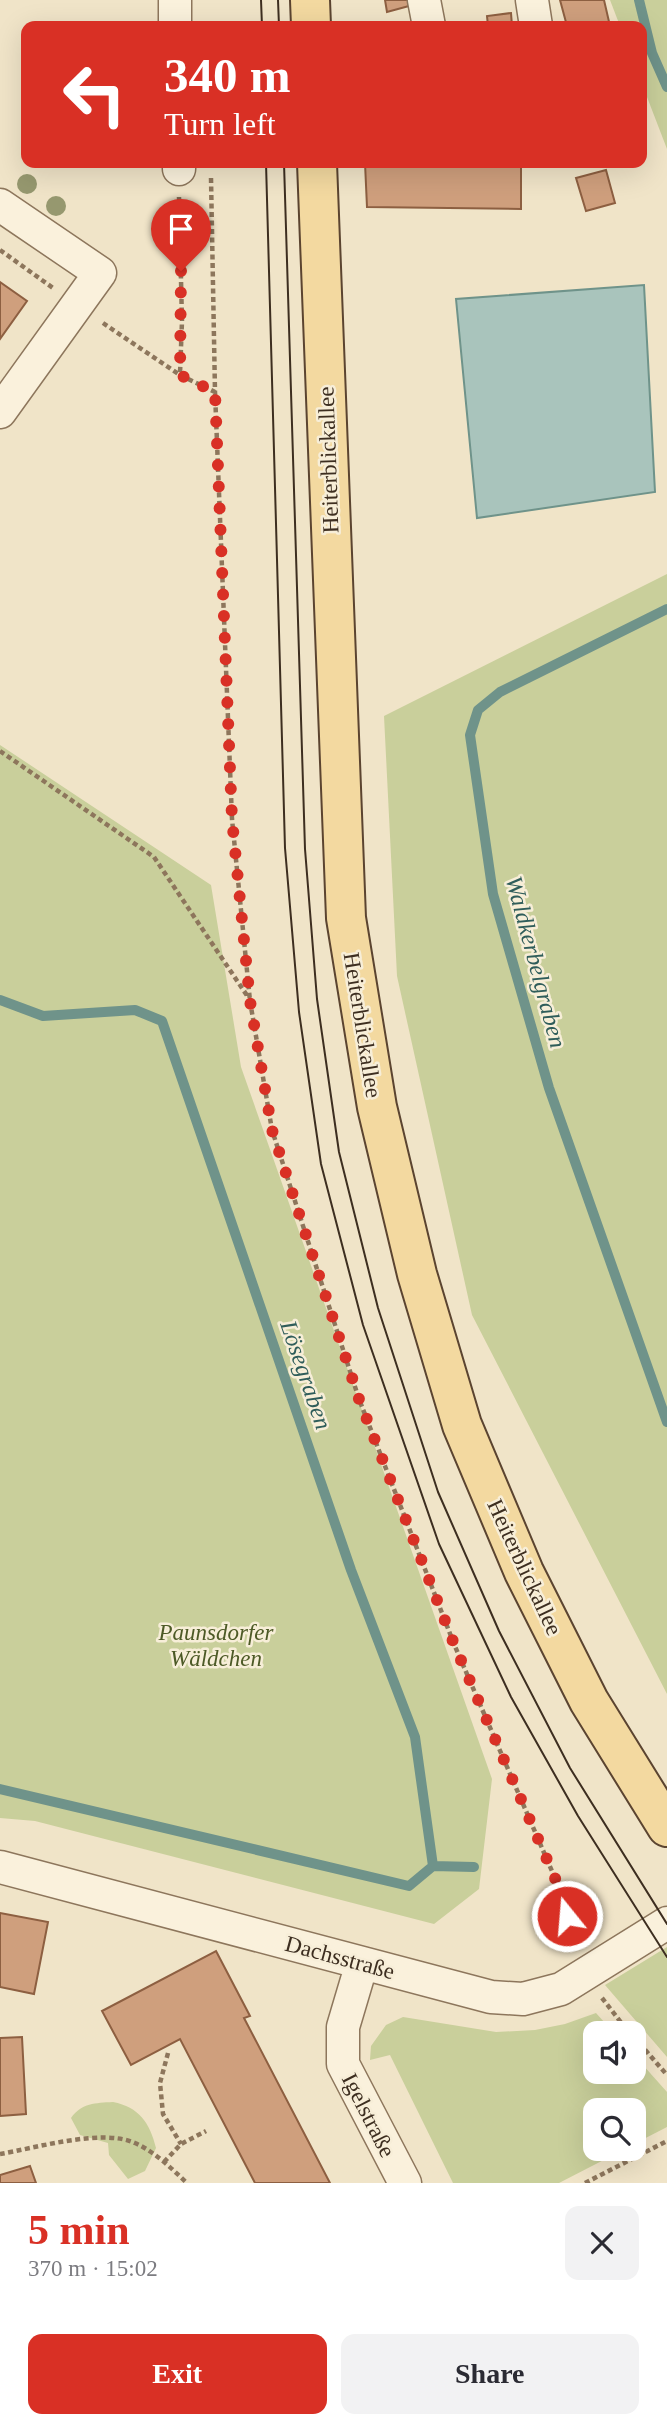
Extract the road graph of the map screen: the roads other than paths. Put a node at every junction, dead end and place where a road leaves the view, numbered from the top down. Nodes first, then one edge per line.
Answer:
1 (175, 0) edge
2 (310, 0) edge
3 (424, 0) edge
4 (532, 0) edge
5 (175, 21) edge
6 (312, 21) edge
7 (428, 21) edge
8 (535, 21) edge
9 (317, 168) edge
10 (0, 205) edge
11 (0, 412) edge
12 (667, 1827) edge
13 (0, 1867) edge
14 (667, 1923) edge
15 (362, 1963) junction
16 (405, 2183) edge

1 - 5 street
2 - 6 main road
3 - 7 street
4 - 8 street
9 - 12 main road, Heiterblickallee
10 - 11 street
13 - 15 street, Dachsstraße
14 - 15 street, Dachsstraße
15 - 16 street, Igelstraße

